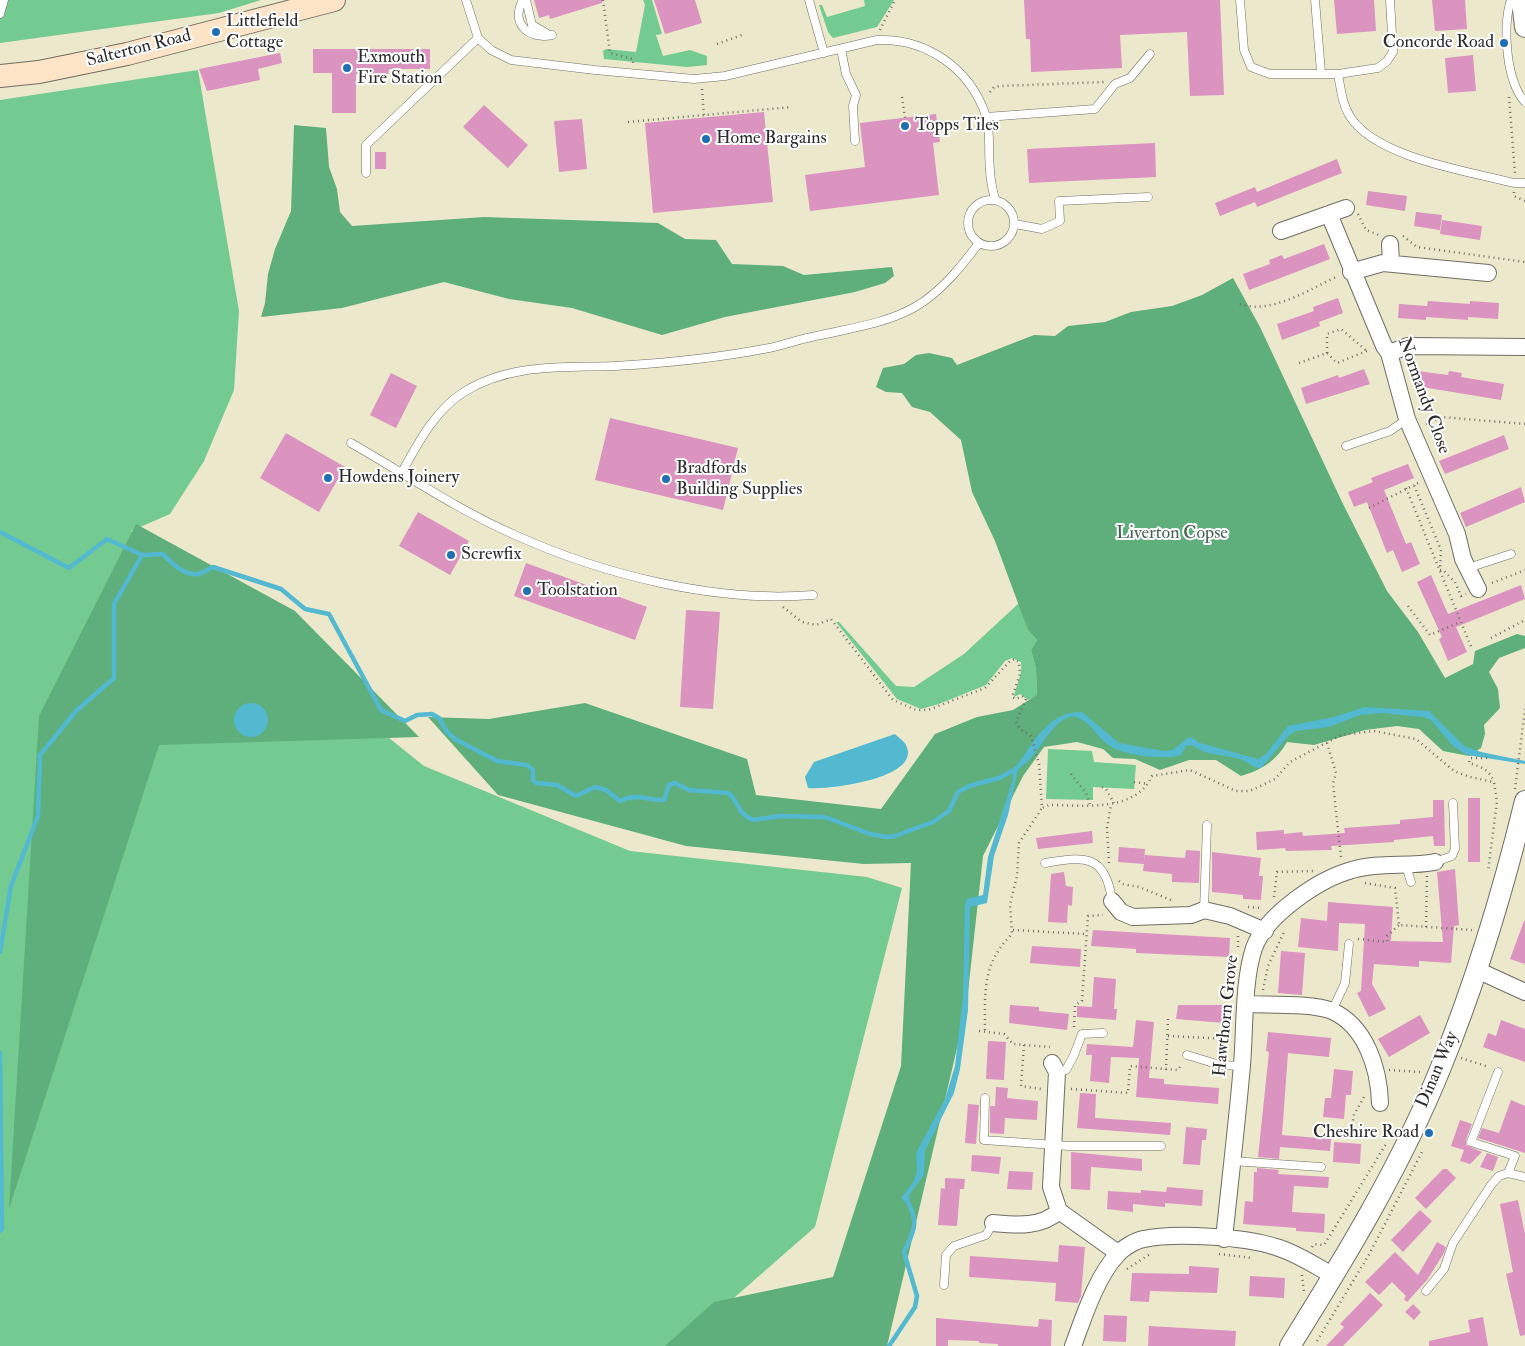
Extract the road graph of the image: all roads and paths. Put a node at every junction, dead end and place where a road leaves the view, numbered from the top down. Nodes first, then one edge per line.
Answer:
1 (4, 0) edge
2 (334, 0) edge
3 (466, 0) edge
4 (524, 0) edge
5 (603, 0) edge
6 (809, 0) edge
7 (895, 0) edge
8 (1240, 0) edge
9 (1315, 0) edge
10 (1390, 0) edge
11 (1514, 0) edge
12 (1522, 0) edge
13 (0, 14) edge
14 (1525, 25) edge
15 (742, 36) dead end
16 (478, 38) junction
17 (877, 40) junction
18 (717, 44) dead end
19 (840, 49) junction
20 (824, 53) junction
21 (1150, 54) dead end
22 (633, 63) dead end
23 (1321, 72) junction
24 (1338, 74) junction
25 (0, 76) edge
26 (1114, 86) junction
27 (702, 90) dead end
28 (990, 92) dead end
29 (1508, 92) dead end
30 (902, 97) dead end
31 (1525, 102) edge
32 (792, 107) dead end
33 (704, 116) junction
34 (986, 117) junction
35 (904, 118) dead end
36 (628, 122) dead end
37 (854, 141) dead end
38 (366, 173) dead end
39 (1514, 183) junction
40 (1525, 183) edge
41 (1148, 197) dead end
42 (995, 200) junction
43 (1525, 201) edge
44 (1352, 211) dead end
45 (1328, 214) junction
46 (1015, 224) junction
47 (1281, 231) dead end
48 (1409, 241) dead end
49 (979, 243) junction
50 (1390, 244) dead end
51 (1525, 262) edge
52 (1391, 263) junction
53 (1351, 271) junction
54 (1488, 273) dead end
55 (1240, 304) dead end
56 (1525, 347) edge
57 (1386, 349) junction
58 (1367, 351) junction
59 (1327, 353) junction
60 (1299, 363) dead end
61 (1409, 424) junction
62 (1525, 424) edge
63 (350, 443) dead end
64 (1346, 446) dead end
65 (402, 472) junction
66 (1414, 484) dead end
67 (1406, 488) junction
68 (1369, 508) dead end
69 (1511, 554) dead end
70 (1468, 568) junction
71 (1478, 589) dead end
72 (813, 595) dead end
73 (780, 606) dead end
74 (1408, 606) dead end
75 (1525, 620) edge
76 (1460, 622) junction
77 (1491, 638) dead end
78 (1472, 649) dead end
79 (1327, 743) junction
80 (1486, 758) dead end
81 (1071, 774) dead end
82 (1134, 782) dead end
83 (1494, 782) junction
84 (1148, 784) junction
85 (1102, 787) dead end
86 (1525, 801) edge
87 (1453, 803) dead end
88 (1112, 804) junction
89 (1090, 805) junction
90 (1042, 808) junction
91 (1208, 825) dead end
92 (1045, 863) dead end
93 (1430, 863) junction
94 (1110, 866) dead end
95 (1406, 866) junction
96 (1336, 872) junction
97 (1115, 876) dead end
98 (1487, 878) dead end
99 (1361, 882) dead end
100 (1411, 882) dead end
101 (1112, 900) junction
102 (1173, 901) dead end
103 (1274, 902) dead end
104 (1240, 906) dead end
105 (1265, 909) dead end
106 (1204, 910) junction
107 (1287, 924) dead end
108 (1399, 925) junction
109 (1426, 927) junction
110 (1013, 930) junction
111 (1476, 930) dead end
112 (1265, 931) junction
113 (1086, 934) junction
114 (1349, 944) joint
115 (1477, 970) junction
116 (1525, 992) edge
117 (1255, 1004) junction
118 (1332, 1011) junction
119 (1168, 1018) dead end
120 (979, 1031) dead end
121 (985, 1031) junction
122 (1073, 1032) dead end
123 (1103, 1033) dead end
124 (1168, 1036) junction
125 (1232, 1039) dead end
126 (1024, 1045) junction
127 (1057, 1048) dead end
128 (1187, 1055) joint
129 (1460, 1058) dead end
130 (1477, 1063) dead end
131 (1425, 1064) dead end
132 (1242, 1066) junction
133 (1054, 1068) joint
134 (1166, 1070) junction
135 (1498, 1072) dead end
136 (1418, 1080) dead end
137 (1056, 1088) junction
138 (986, 1098) dead end
139 (1380, 1103) dead end
140 (1352, 1128) dead end
141 (1052, 1144) junction
142 (1161, 1146) dead end
143 (1232, 1160) junction
144 (1321, 1167) dead end
145 (1508, 1173) junction
146 (1525, 1177) edge
147 (1058, 1211) junction
148 (993, 1223) joint
149 (1220, 1246) junction
150 (1118, 1253) junction
151 (1152, 1253) dead end
152 (1254, 1258) dead end
153 (1305, 1259) junction
154 (1105, 1272) junction
155 (1334, 1276) junction
156 (944, 1285) dead end
157 (1426, 1291) dead end
158 (1304, 1296) dead end
159 (1073, 1346) edge
160 (1290, 1346) edge

1 - 13 lane
2 - 25 main road, Salterton Road
3 - 16 lane
4 - 4 lane
5 - 22 path
6 - 20 lane
7 - 17 path
8 - 23 lane
9 - 23 lane
10 - 24 lane
11 - 31 lane
12 - 14 street
15 - 18 path
16 - 20 lane
16 - 38 lane
17 - 19 lane
17 - 34 lane
19 - 20 lane
19 - 37 lane
21 - 26 lane
23 - 24 lane
24 - 39 lane
26 - 28 path
26 - 34 lane
27 - 33 path
29 - 39 path
30 - 35 path
32 - 33 path
33 - 36 path
34 - 42 lane
39 - 40 lane
39 - 43 path
41 - 46 lane
42 - 46 lane
42 - 49 lane
44 - 45 street
45 - 47 street
45 - 53 street, Normandy Close
46 - 49 lane
48 - 51 path
49 - 65 lane
50 - 52 street
52 - 53 street
52 - 54 street
53 - 55 path
53 - 57 street, Normandy Close
56 - 57 street
57 - 58 path
57 - 61 street, Normandy Close
58 - 59 path
58 - 59 path
59 - 60 path
61 - 62 path
61 - 64 lane
61 - 70 street, Normandy Close
63 - 65 lane
65 - 72 lane
66 - 67 path
67 - 68 path
67 - 76 path
69 - 70 lane
70 - 71 street, Normandy Close
73 - 90 path
74 - 76 path
75 - 77 path
76 - 78 path
79 - 83 path
79 - 84 path
79 - 96 path
80 - 83 path
81 - 89 path
82 - 84 path
83 - 98 path
84 - 88 path
85 - 88 path
86 - 115 street, Dinan Way
87 - 93 lane
88 - 89 path
88 - 94 path
89 - 90 path
90 - 110 path
91 - 106 lane
92 - 101 lane
93 - 95 street, Hawthorn Grove
93 - 109 path
95 - 96 street, Hawthorn Grove
95 - 100 lane
96 - 103 path
96 - 112 street, Hawthorn Grove
97 - 102 path
99 - 108 path
101 - 106 street
101 - 113 path
104 - 105 path
106 - 112 street
107 - 117 path
108 - 109 path
108 - 114 path
109 - 111 path
110 - 113 path
110 - 121 path
112 - 117 street, Hawthorn Grove
113 - 122 path
114 - 118 lane
115 - 116 street
115 - 155 street, Dinan Way
117 - 118 street
117 - 132 street, Hawthorn Grove
118 - 139 street
119 - 124 path
120 - 121 path
121 - 126 path
123 - 133 lane
124 - 125 path
124 - 134 path
126 - 127 path
126 - 137 path
128 - 132 lane
128 - 134 path
129 - 130 path
131 - 136 path
132 - 143 street, Hawthorn Grove
133 - 137 street
134 - 137 path
135 - 145 lane
137 - 141 street
138 - 141 lane
140 - 153 path
141 - 142 lane
141 - 147 street
143 - 144 lane
143 - 149 street, Hawthorn Grove
145 - 146 lane
145 - 157 lane
147 - 148 street
147 - 150 street
148 - 156 lane
149 - 150 street
149 - 152 path
149 - 153 street
150 - 154 street
151 - 154 path
153 - 155 street
153 - 158 path
154 - 159 street
155 - 160 street, Dinan Way

